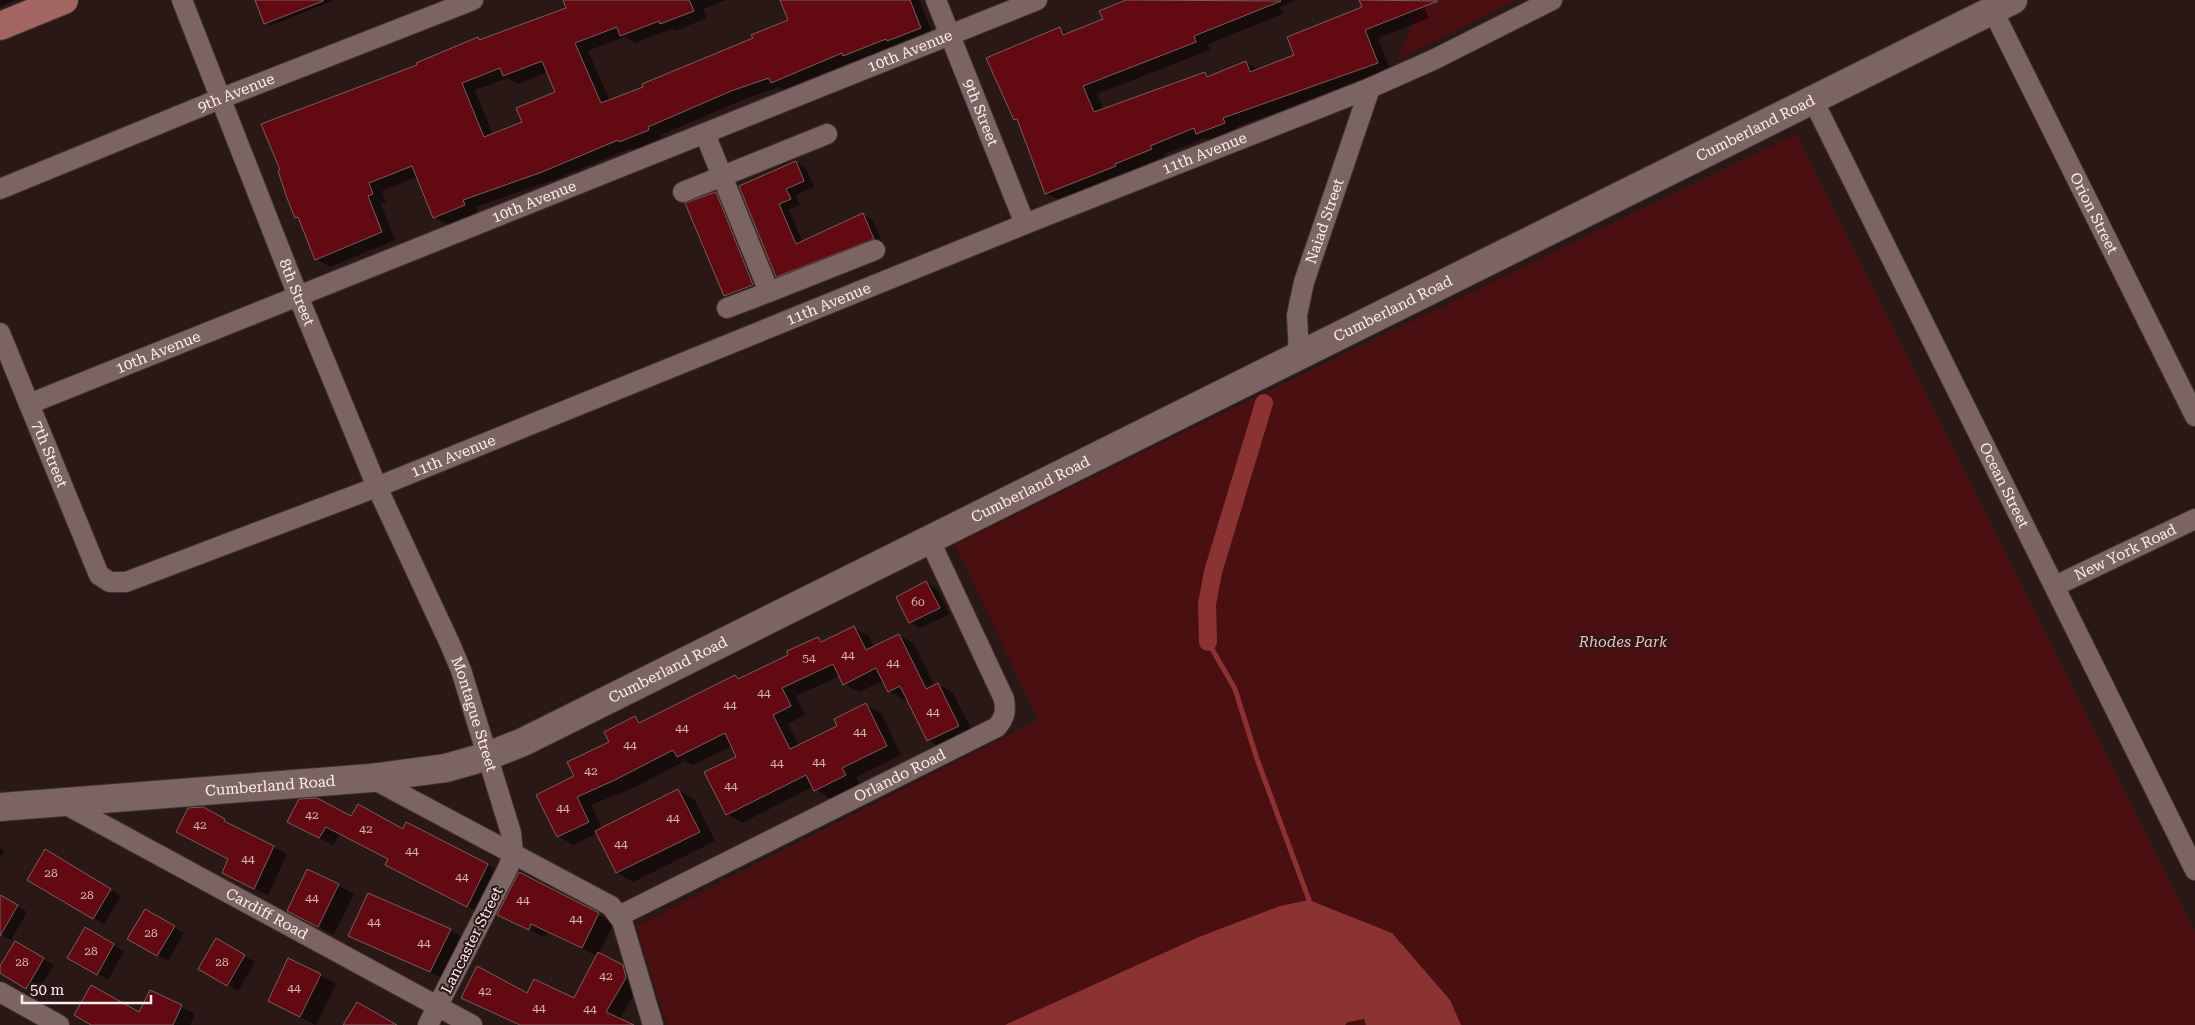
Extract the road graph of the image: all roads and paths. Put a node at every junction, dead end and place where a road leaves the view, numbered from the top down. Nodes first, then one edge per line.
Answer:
1 (64, 0) edge
2 (182, 0) edge
3 (473, 0) edge
4 (936, 0) edge
5 (1037, 0) edge
6 (1552, 0) edge
7 (2002, 5) edge
8 (0, 26) edge
9 (951, 35) junction
10 (1370, 88) junction
11 (222, 98) junction
12 (1813, 100) junction
13 (705, 134) junction
14 (827, 134) dead end
15 (722, 176) junction
16 (0, 189) edge
17 (682, 192) dead end
18 (1025, 224) junction
19 (875, 250) dead end
20 (769, 292) junction
21 (298, 296) junction
22 (728, 308) dead end
23 (0, 333) edge
24 (1299, 357) junction
25 (29, 404) junction
26 (2195, 416) edge
27 (377, 487) junction
28 (2195, 519) edge
29 (930, 541) junction
30 (99, 575) joint
31 (421, 580) joint
32 (2055, 586) junction
33 (488, 756) junction
34 (371, 778) junction
35 (63, 803) junction
36 (0, 807) edge
37 (513, 854) junction
38 (2195, 870) edge
39 (619, 916) junction
40 (0, 992) edge
41 (438, 1006) junction
42 (60, 1025) edge
43 (428, 1025) edge
44 (472, 1025) edge
45 (653, 1025) edge

1 - 8 main road
2 - 11 street, 8th Street
3 - 11 street, 9th Avenue
4 - 9 street, 9th Street
5 - 9 street, 10th Avenue
6 - 10 street, 11th Avenue
7 - 12 street, Cumberland Road
7 - 26 street, Orion Street
9 - 13 street, 10th Avenue
9 - 18 street, 9th Street
10 - 18 street, 11th Avenue
10 - 24 street, Naiad Street
11 - 16 street, 9th Avenue
11 - 21 street, 8th Street
12 - 24 street, Cumberland Road
12 - 32 street, Ocean Street
13 - 15 street
13 - 21 street, 10th Avenue
14 - 15 street
15 - 17 street
15 - 20 street
18 - 27 street, 11th Avenue
19 - 20 street
20 - 22 street
21 - 25 street, 10th Avenue
21 - 27 street, 8th Street
23 - 25 street, 7th Street
24 - 29 street, Cumberland Road
25 - 30 street, 7th Street
27 - 30 street, 11th Avenue
27 - 31 street, 8th Street
28 - 32 street, New York Road
29 - 33 street, Cumberland Road
29 - 39 street, Orlando Road
31 - 33 street, Montague Street
32 - 38 street, Ocean Street
33 - 34 street, Cumberland Road
33 - 37 street, Montague Street
34 - 35 street, Cumberland Road
34 - 37 street
35 - 36 street, Cumberland Road
35 - 41 street, Cardiff Road
37 - 39 street
37 - 41 street, Lancaster Street
39 - 45 street
40 - 42 street
41 - 43 street, Lancaster Street
41 - 44 street, Cardiff Road

